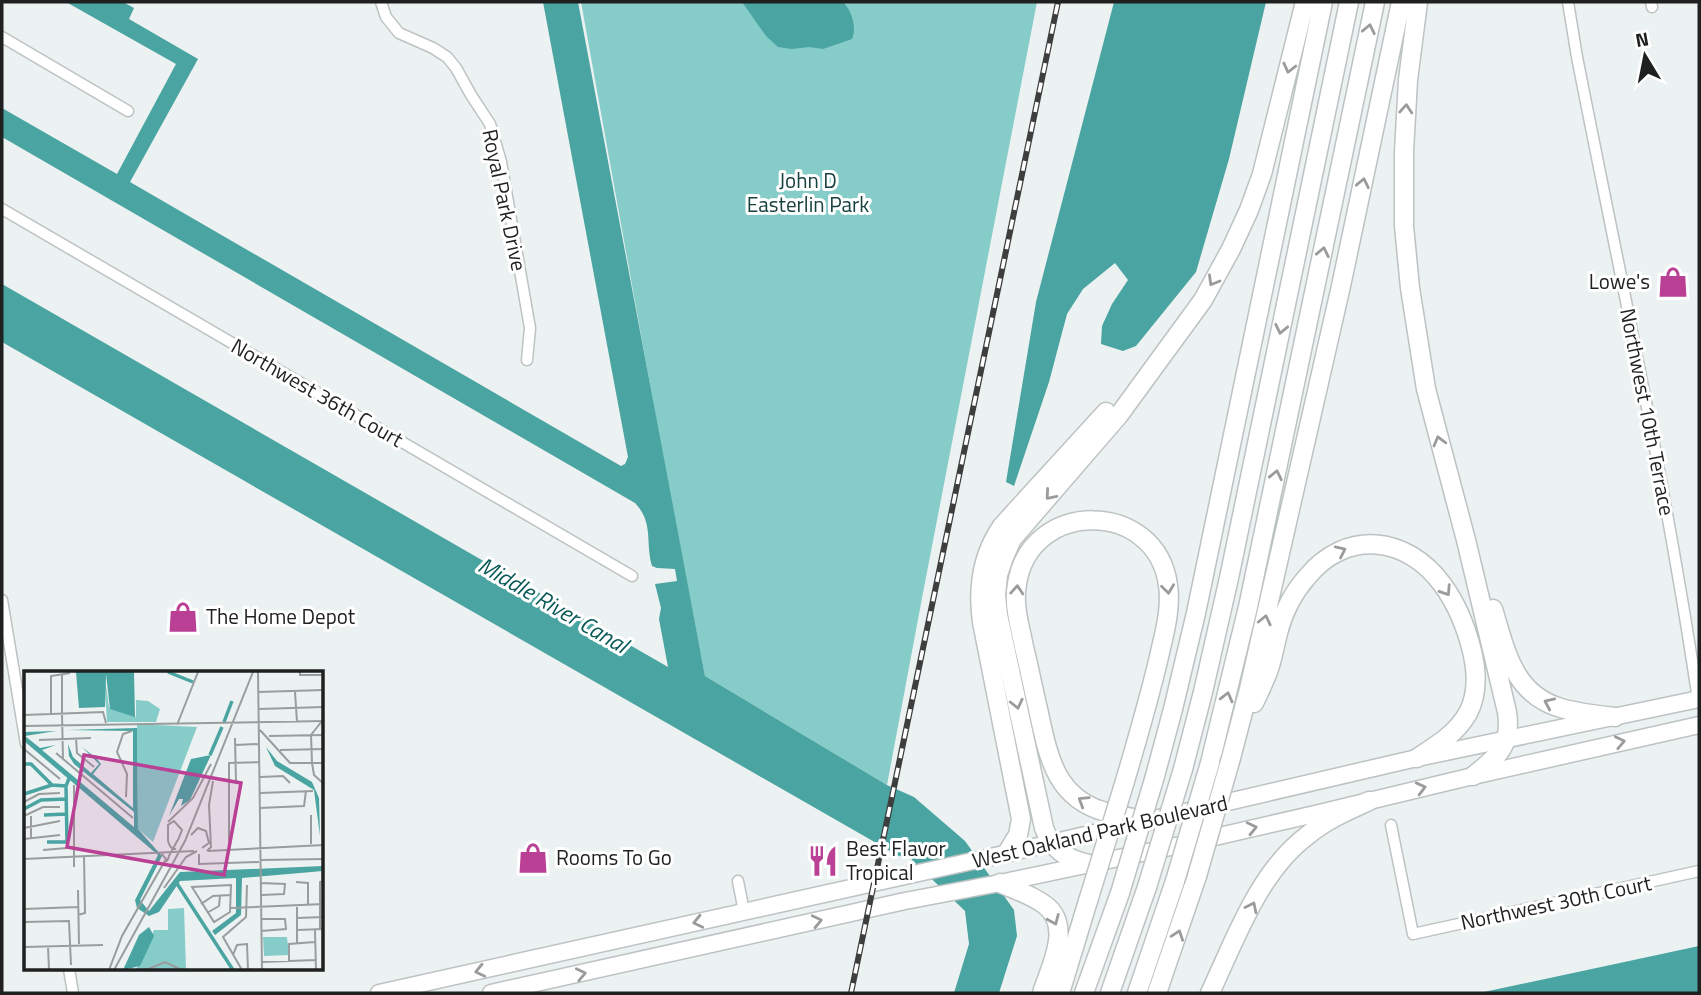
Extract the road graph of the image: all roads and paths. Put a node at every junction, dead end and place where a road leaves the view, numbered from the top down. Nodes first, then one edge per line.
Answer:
1 (381, 2) edge
2 (1305, 2) edge
3 (1323, 2) edge
4 (1349, 2) edge
5 (1375, 2) edge
6 (1401, 2) edge
7 (1418, 2) edge
8 (1568, 2) edge
9 (2, 37) edge
10 (128, 111) dead end
11 (1324, 118) junction
12 (2, 209) edge
13 (1268, 270) junction
14 (1168, 346) junction
15 (527, 360) dead end
16 (1466, 540) junction
17 (632, 576) dead end
18 (2, 600) edge
19 (1698, 700) edge
20 (1615, 717) junction
21 (1699, 725) edge
22 (24, 732) edge
23 (1670, 732) junction
24 (1507, 739) junction
25 (1231, 758) junction
26 (1417, 758) junction
27 (1474, 776) junction
28 (1369, 801) junction
29 (1148, 821) junction
30 (1391, 825) dead end
31 (1051, 843) junction
32 (1001, 855) junction
33 (1089, 864) junction
34 (1699, 871) edge
35 (738, 881) dead end
36 (1000, 883) junction
37 (744, 912) junction
38 (782, 929) junction
39 (721, 942) junction
40 (562, 952) junction
41 (69, 970) edge
42 (540, 982) junction
43 (443, 986) edge
44 (73, 993) edge
45 (379, 993) edge
46 (491, 993) edge
47 (1042, 993) edge
48 (1060, 993) edge
49 (1084, 993) edge
50 (1110, 993) edge
51 (1137, 993) edge
52 (1157, 993) edge
53 (1210, 993) edge

1 - 15 street, Royal Park Drive
2 -> 14 highway
3 - 13 highway
4 - 11 highway
51 -> 5 highway, bridge
25 -> 6 highway
16 -> 7 highway
8 - 19 street, Northwest 10th Terrace
9 - 10 street
11 - 13 highway
11 -> 50 highway, bridge
12 - 17 street, Northwest 36th Court
13 - 49 highway, bridge
14 -> 31 highway
14 - 32 highway
20 -> 16 highway
16 - 24 highway
18 - 22 street
19 - 20 main road, West Oakland Park Boulevard
19 - 23 main road
20 - 24 main road, West Oakland Park Boulevard
21 - 23 main road, West Oakland Park Boulevard
27 -> 23 main road, West Oakland Park Boulevard
24 - 26 main road, West Oakland Park Boulevard
24 - 27 highway
25 -> 26 highway
52 -> 25 highway, bridge
26 - 29 main road, West Oakland Park Boulevard
28 -> 27 main road, West Oakland Park Boulevard
33 -> 28 main road, West Oakland Park Boulevard
53 -> 28 highway
29 - 31 main road, West Oakland Park Boulevard
29 -> 48 highway, bridge
30 - 34 street, Northwest 30th Court
31 - 32 main road, West Oakland Park Boulevard
31 - 33 highway
32 - 37 main road, West Oakland Park Boulevard
33 - 36 main road, West Oakland Park Boulevard
35 - 37 street
38 -> 36 main road, West Oakland Park Boulevard
36 -> 47 highway
37 - 38 main road
37 - 39 main road
37 -> 40 main road, West Oakland Park Boulevard
38 - 39 main road, West Oakland Park Boulevard
42 -> 39 main road, West Oakland Park Boulevard
40 - 42 main road
40 -> 43 main road, West Oakland Park Boulevard
41 - 44 street
42 - 46 main road, West Oakland Park Boulevard
43 - 45 main road, West Oakland Park Boulevard

